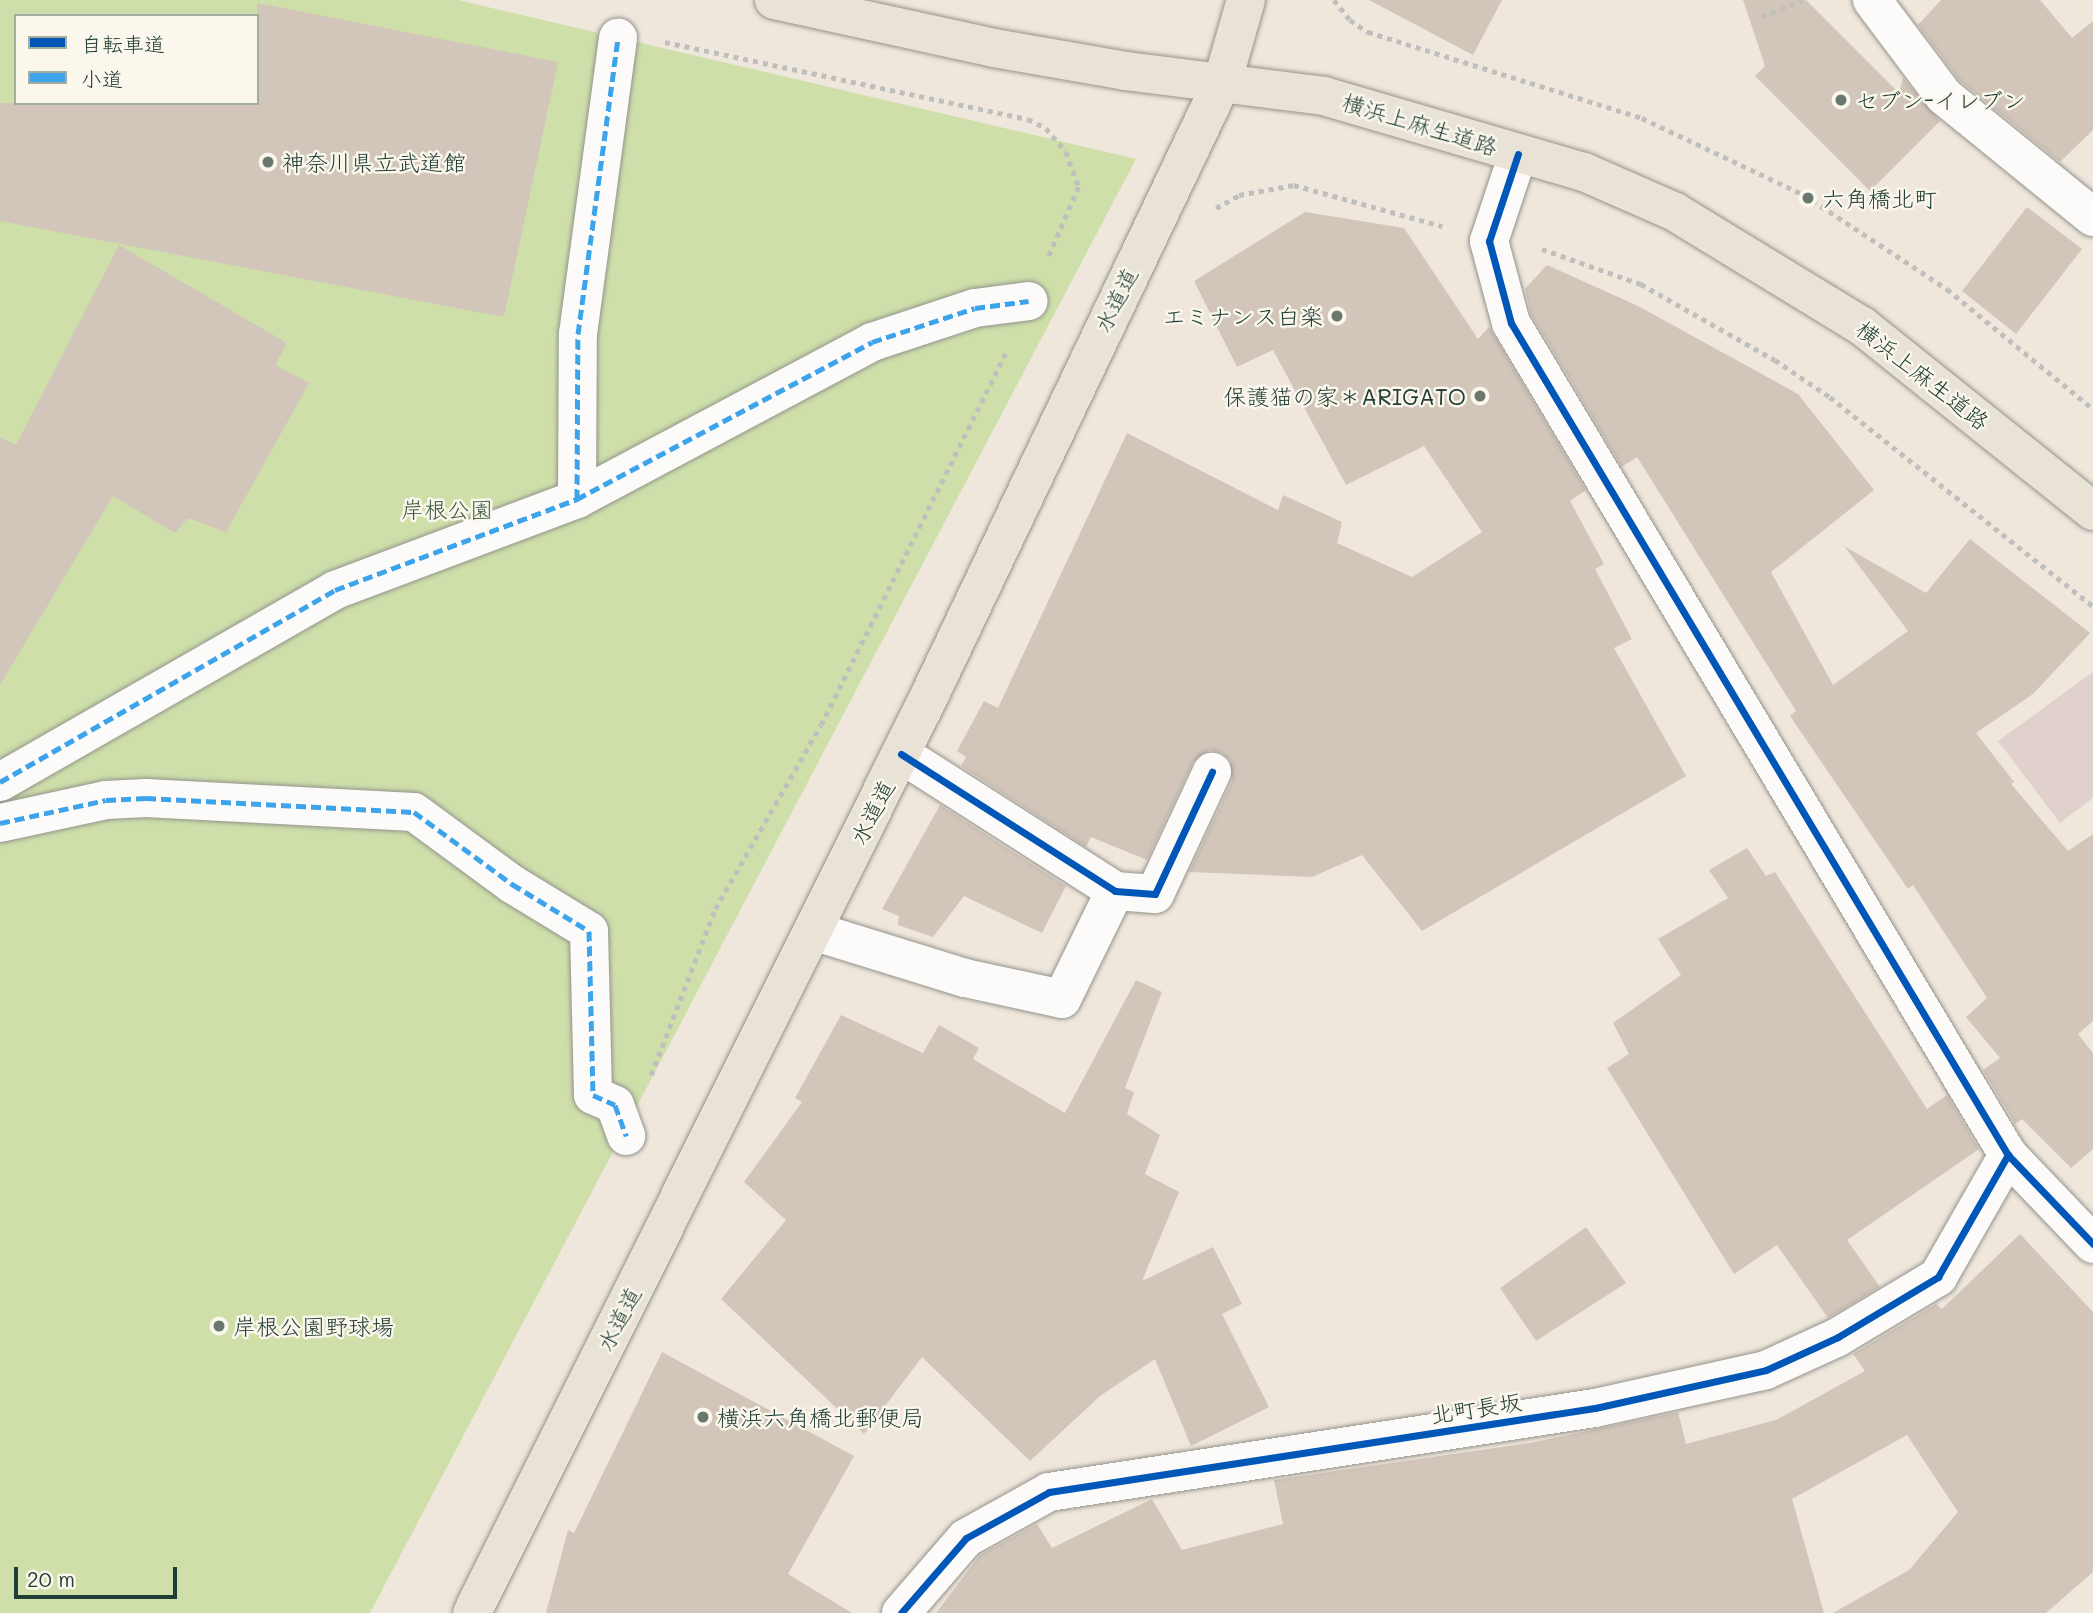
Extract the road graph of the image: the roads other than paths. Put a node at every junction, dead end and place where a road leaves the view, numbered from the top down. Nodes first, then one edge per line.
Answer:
1 (774, 0) edge
2 (1246, 0) edge
3 (1882, 5) edge
4 (618, 38) road end
5 (1223, 80) junction
6 (1518, 154) junction
7 (2093, 217) edge
8 (1029, 301) road end
9 (577, 499) junction
10 (2093, 511) edge
11 (901, 754) junction
12 (1212, 772) dead end
13 (0, 782) edge
14 (0, 823) edge
15 (1115, 891) junction
16 (813, 931) junction
17 (626, 1136) dead end
18 (2008, 1155) junction
19 (2093, 1244) edge
20 (472, 1613) edge
21 (901, 1613) edge

1 - 5 main road, 横浜上麻生道路
2 - 5 main road, 水道道
3 - 7 street
4 - 9 street
5 - 6 main road, 横浜上麻生道路
5 - 11 main road, 水道道
6 - 10 main road, 横浜上麻生道路
6 - 18 street
8 - 9 street
9 - 13 street
11 - 15 street
11 - 16 main road, 水道道
12 - 15 street
14 - 17 street
15 - 16 street
16 - 20 main road, 水道道
18 - 19 street
18 - 21 street, 北町長坂

